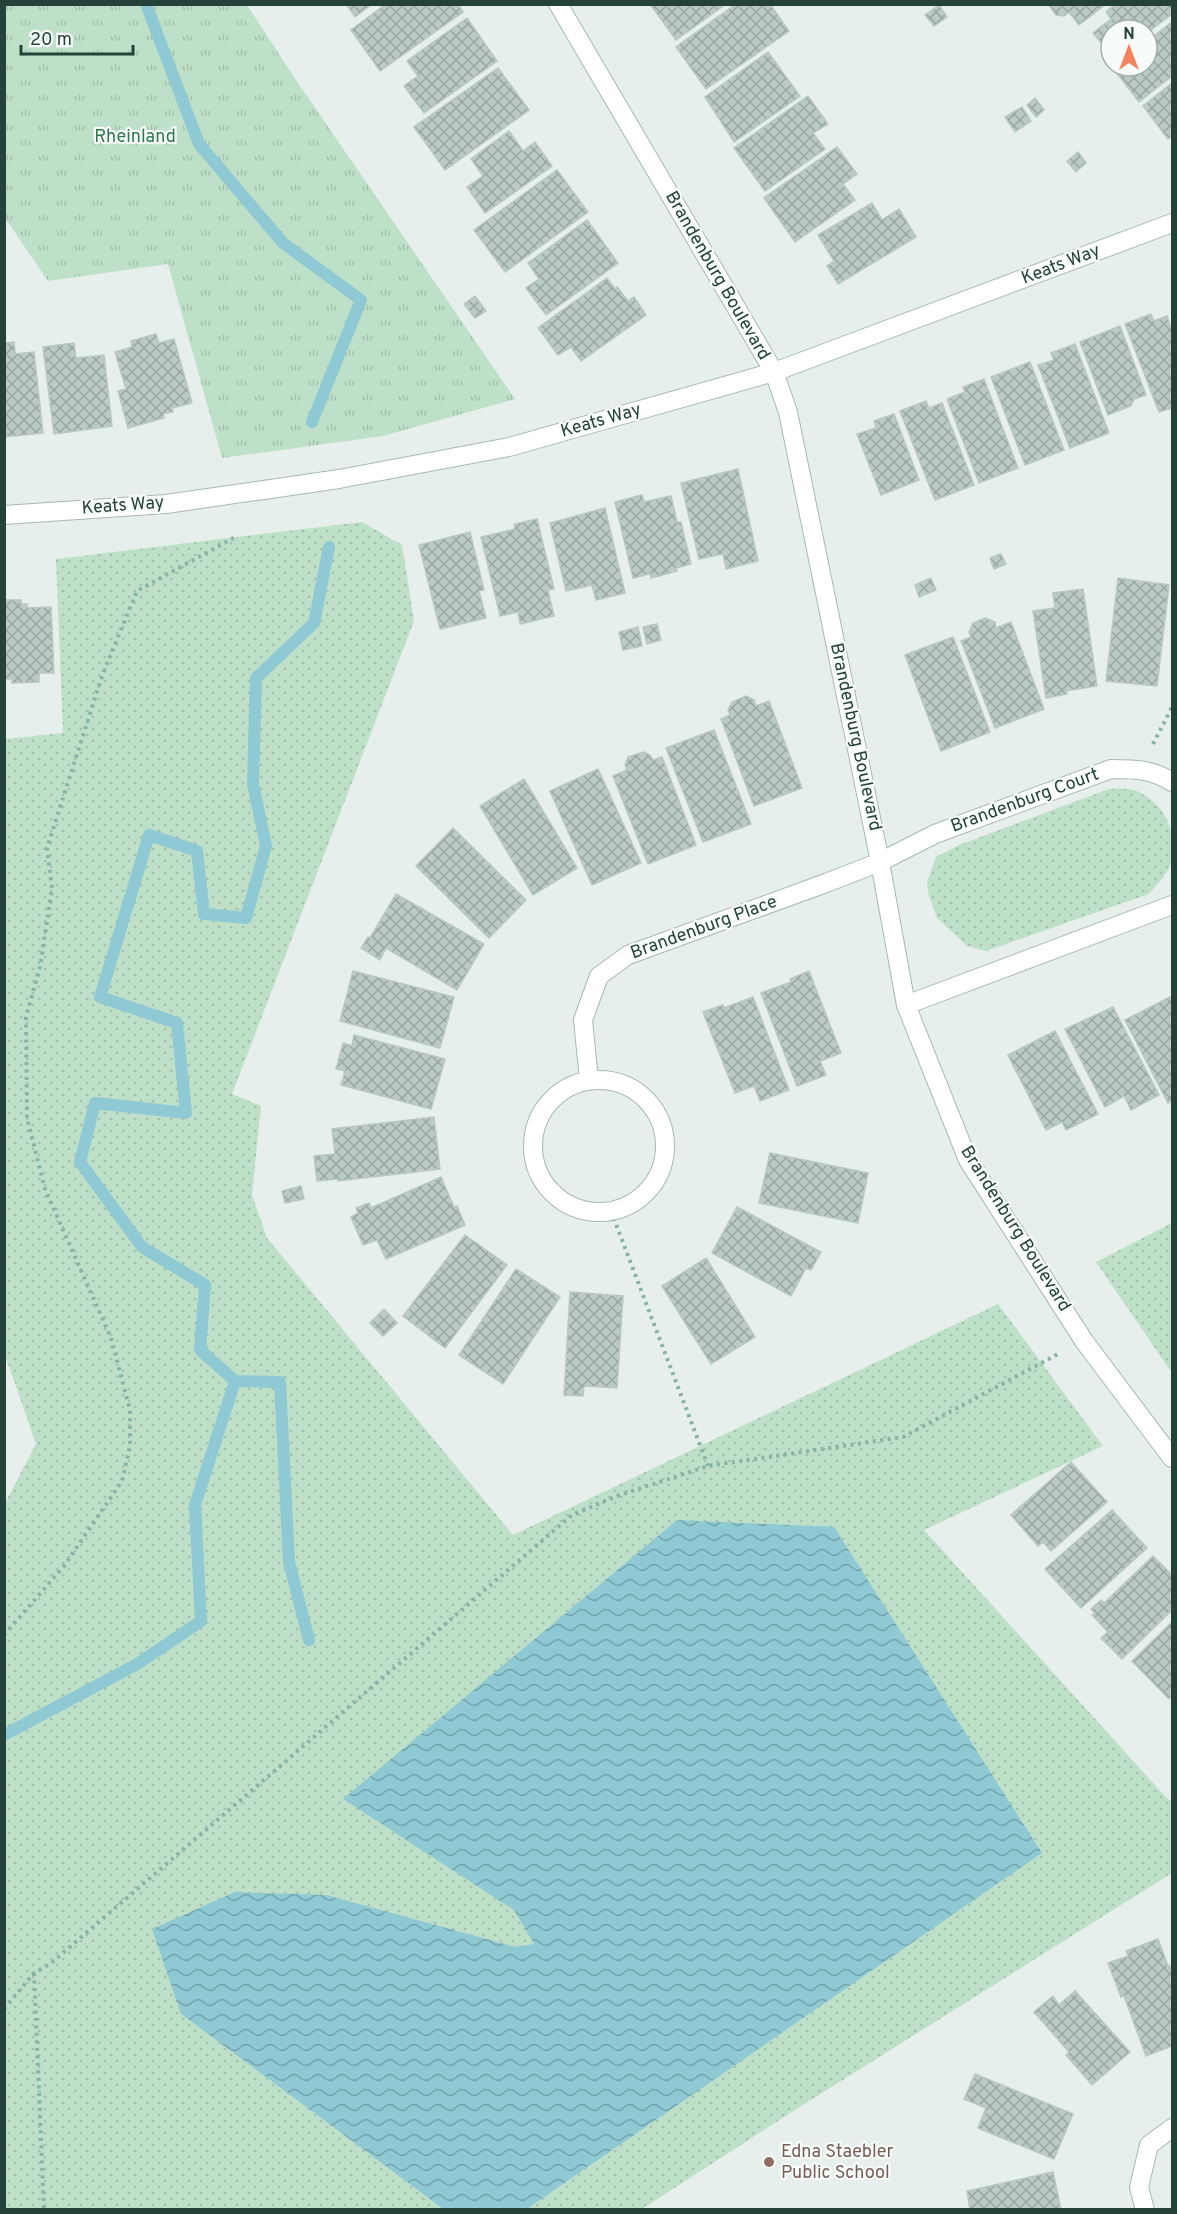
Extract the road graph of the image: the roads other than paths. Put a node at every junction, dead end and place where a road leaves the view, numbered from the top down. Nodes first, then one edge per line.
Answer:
1 (558, 4) edge
2 (1173, 223) edge
3 (774, 372) junction
4 (4, 515) edge
5 (1173, 782) edge
6 (880, 862) junction
7 (1173, 905) edge
8 (906, 1005) junction
9 (589, 1080) junction
10 (1173, 1458) edge
11 (1173, 2128) edge
12 (1145, 2210) edge

1 - 3 street, Brandenburg Boulevard
2 - 3 street, Keats Way
3 - 4 street, Keats Way
3 - 6 street, Brandenburg Boulevard
5 - 6 street, Brandenburg Court
6 - 8 street, Brandenburg Boulevard
6 - 9 street, Brandenburg Place
7 - 8 street
8 - 10 street, Brandenburg Boulevard
9 - 9 street
11 - 12 street

